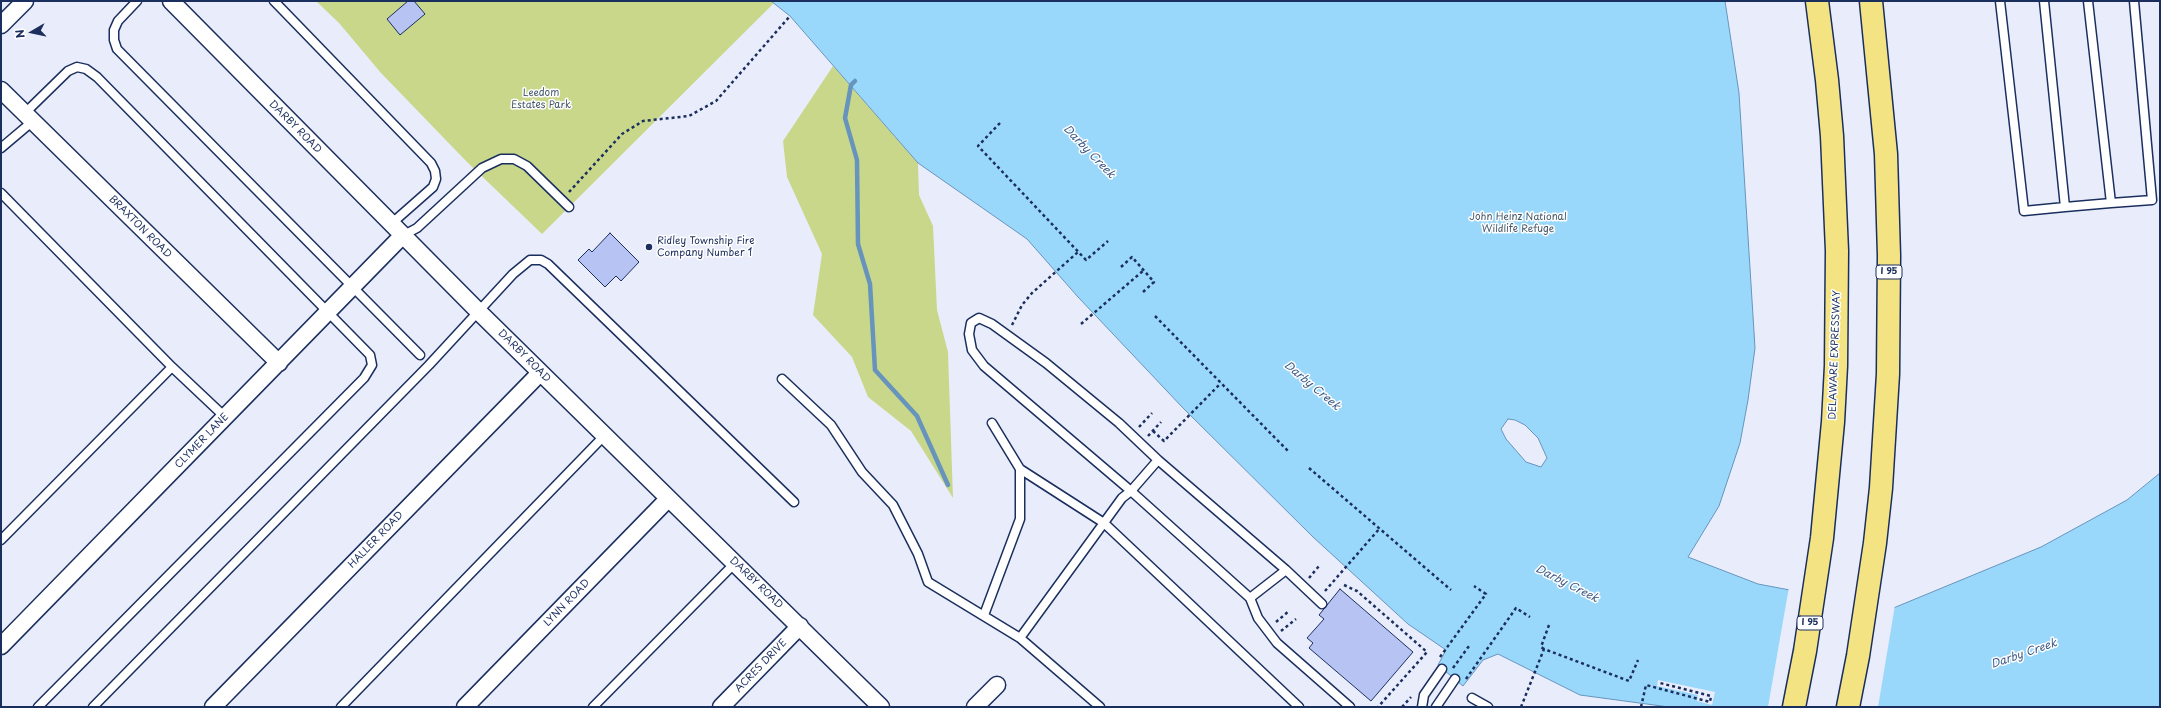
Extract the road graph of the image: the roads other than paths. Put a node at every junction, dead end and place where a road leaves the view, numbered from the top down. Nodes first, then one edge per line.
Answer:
1 (25, 1) edge
2 (137, 1) edge
3 (171, 1) edge
4 (274, 1) edge
5 (1817, 1) edge
6 (1871, 1) edge
7 (2000, 1) edge
8 (2044, 1) edge
9 (2088, 1) edge
10 (2134, 1) edge
11 (1, 25) edge
12 (1, 90) edge
13 (29, 117) junction
14 (1, 148) edge
15 (1, 193) edge
16 (2111, 203) junction
17 (569, 207) dead end
18 (2065, 207) junction
19 (391, 224) junction
20 (402, 236) junction
21 (353, 287) junction
22 (479, 312) junction
23 (327, 313) junction
24 (420, 355) dead end
25 (278, 363) junction
26 (172, 367) junction
27 (540, 373) junction
28 (782, 379) dead end
29 (226, 417) junction
30 (992, 423) dead end
31 (604, 436) junction
32 (1158, 460) junction
33 (1020, 469) junction
34 (1131, 491) junction
35 (668, 499) junction
36 (794, 502) dead end
37 (1104, 523) junction
38 (1, 540) edge
39 (735, 563) junction
40 (1286, 570) junction
41 (1250, 598) junction
42 (1322, 604) dead end
43 (984, 615) junction
44 (800, 626) junction
45 (1020, 638) junction
46 (1, 646) edge
47 (1442, 669) dead end
48 (1455, 679) dead end
49 (996, 685) dead end
50 (1472, 698) dead end
51 (38, 707) edge
52 (93, 707) edge
53 (213, 707) edge
54 (341, 707) edge
55 (465, 707) edge
56 (592, 707) edge
57 (721, 707) edge
58 (881, 707) edge
59 (974, 707) edge
60 (1100, 707) edge
61 (1299, 707) edge
62 (1350, 707) edge
63 (1422, 707) edge
64 (1436, 707) edge
65 (1488, 707) edge
66 (1794, 707) edge
67 (1848, 707) edge

1 - 11 street
2 - 21 lane
3 - 19 street, DARBY ROAD
4 - 19 lane
5 - 66 highway, DELAWARE EXPRESSWAY / I 95
6 - 67 highway, I 95
7 - 18 lane
8 - 18 lane
9 - 16 lane
10 - 16 lane
12 - 13 street, BRAXTON ROAD
13 - 14 lane
13 - 23 lane
13 - 25 street, BRAXTON ROAD
15 - 26 lane
16 - 18 lane
17 - 20 lane
19 - 20 street, DARBY ROAD
20 - 21 street, CLYMER LANE
20 - 22 street, DARBY ROAD
21 - 23 street, CLYMER LANE
21 - 24 lane
22 - 27 street, DARBY ROAD
22 - 36 lane
22 - 52 lane
23 - 25 street, CLYMER LANE
23 - 51 lane
25 - 29 street, CLYMER LANE
26 - 29 lane
26 - 38 lane
27 - 31 street, DARBY ROAD
27 - 53 street, HALLER ROAD
28 - 43 lane
29 - 46 street, CLYMER LANE
30 - 33 lane
31 - 35 street, DARBY ROAD
31 - 54 lane
32 - 34 lane
32 - 34 lane
32 - 40 lane
33 - 37 lane
33 - 43 lane
34 - 37 lane
34 - 41 lane
35 - 39 street, DARBY ROAD
35 - 55 street, LYNN ROAD
37 - 45 lane
37 - 61 lane
39 - 44 street, DARBY ROAD
39 - 56 lane
40 - 41 lane
40 - 42 lane
41 - 62 lane
43 - 45 lane
44 - 57 street, ACRES DRIVE
44 - 58 street, DARBY ROAD
45 - 60 lane
47 - 63 lane
48 - 64 lane
49 - 59 street
50 - 65 lane

